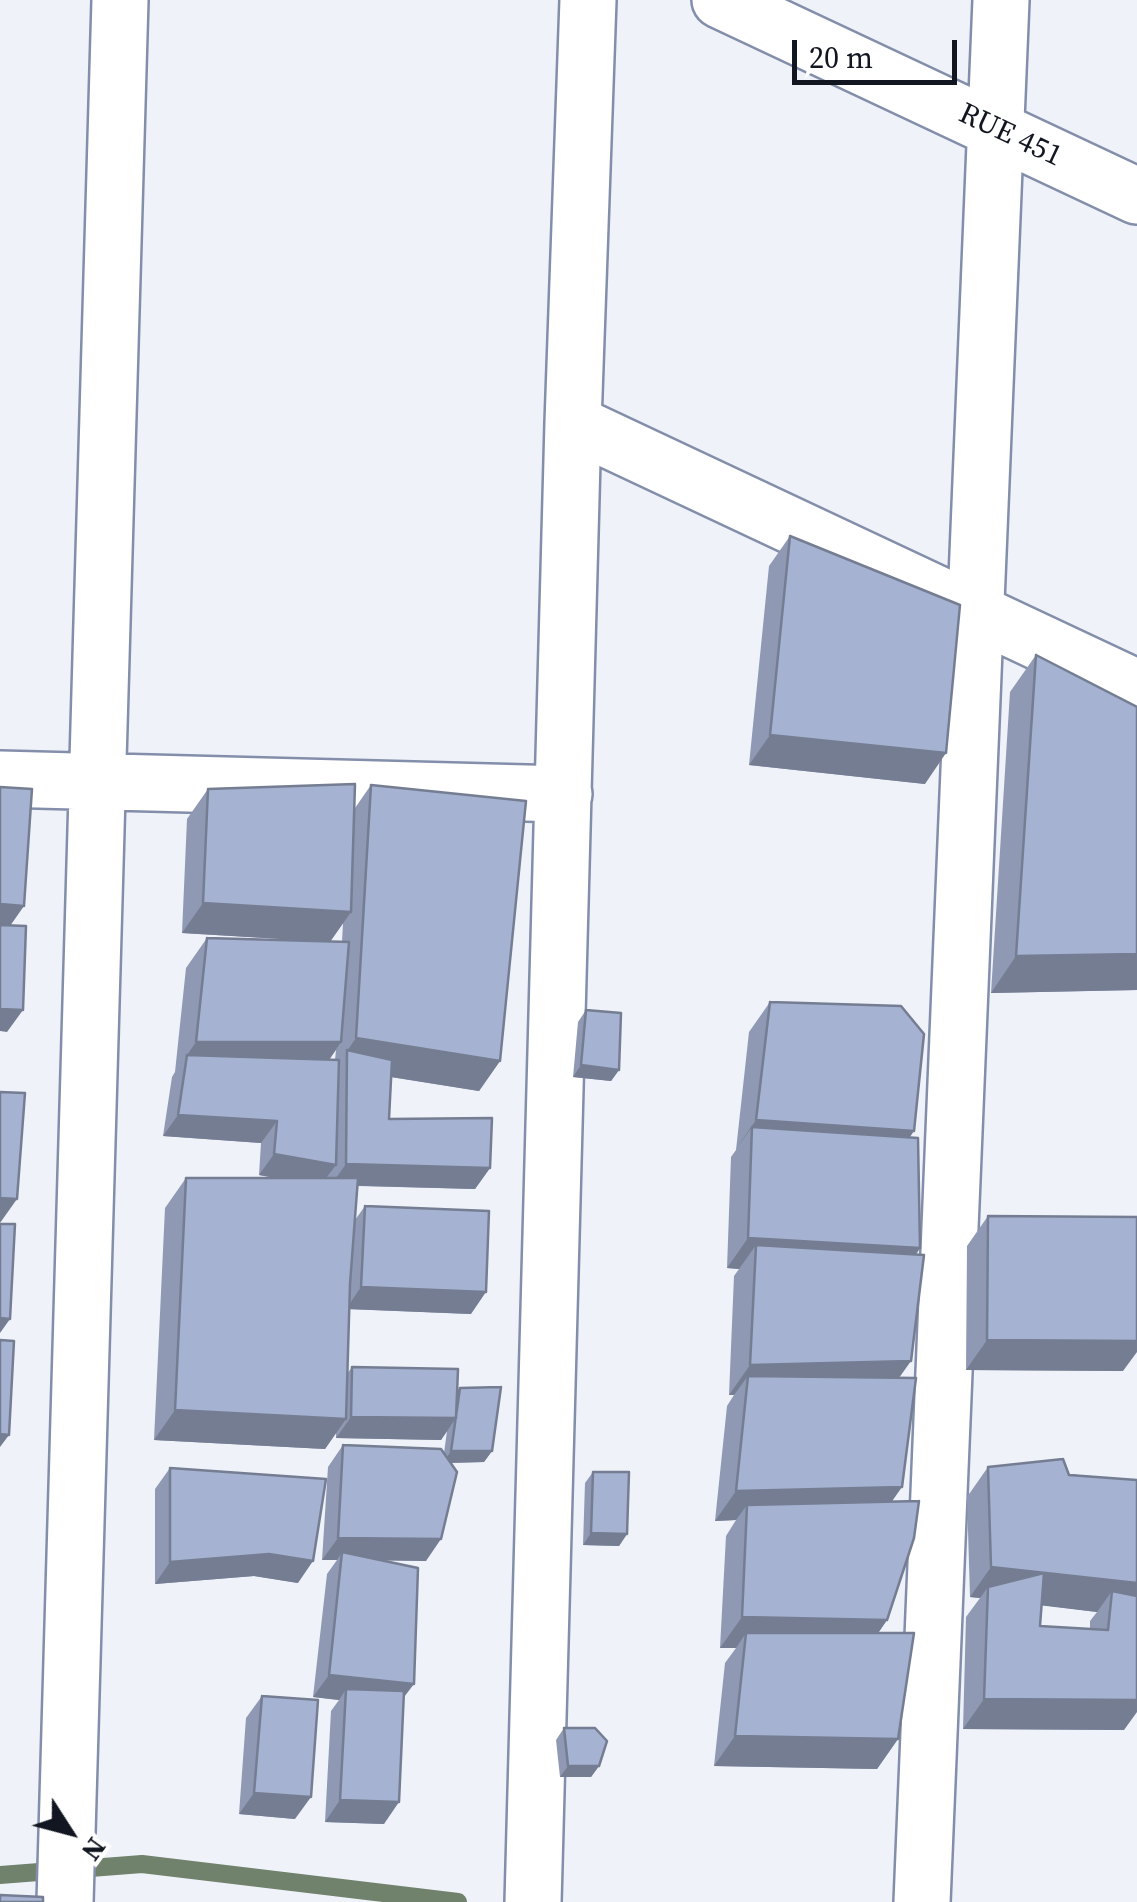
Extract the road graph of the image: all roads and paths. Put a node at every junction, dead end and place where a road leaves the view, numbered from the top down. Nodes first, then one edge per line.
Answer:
1 (120, 0) edge
2 (588, 0) edge
3 (720, 0) edge
4 (1000, 0) edge
5 (995, 130) junction
6 (1137, 196) edge
7 (573, 423) junction
8 (975, 612) junction
9 (1137, 688) edge
10 (0, 779) edge
11 (98, 782) junction
12 (564, 794) junction
13 (66, 1879) edge
14 (533, 1902) edge
15 (922, 1902) edge

1 - 11 street
2 - 7 street
3 - 5 street, RUE 451
4 - 5 street
5 - 6 street, RUE 451
5 - 8 street
7 - 8 street
7 - 12 street
8 - 9 street
8 - 15 street
10 - 11 street
11 - 12 street
11 - 13 street
12 - 14 street

